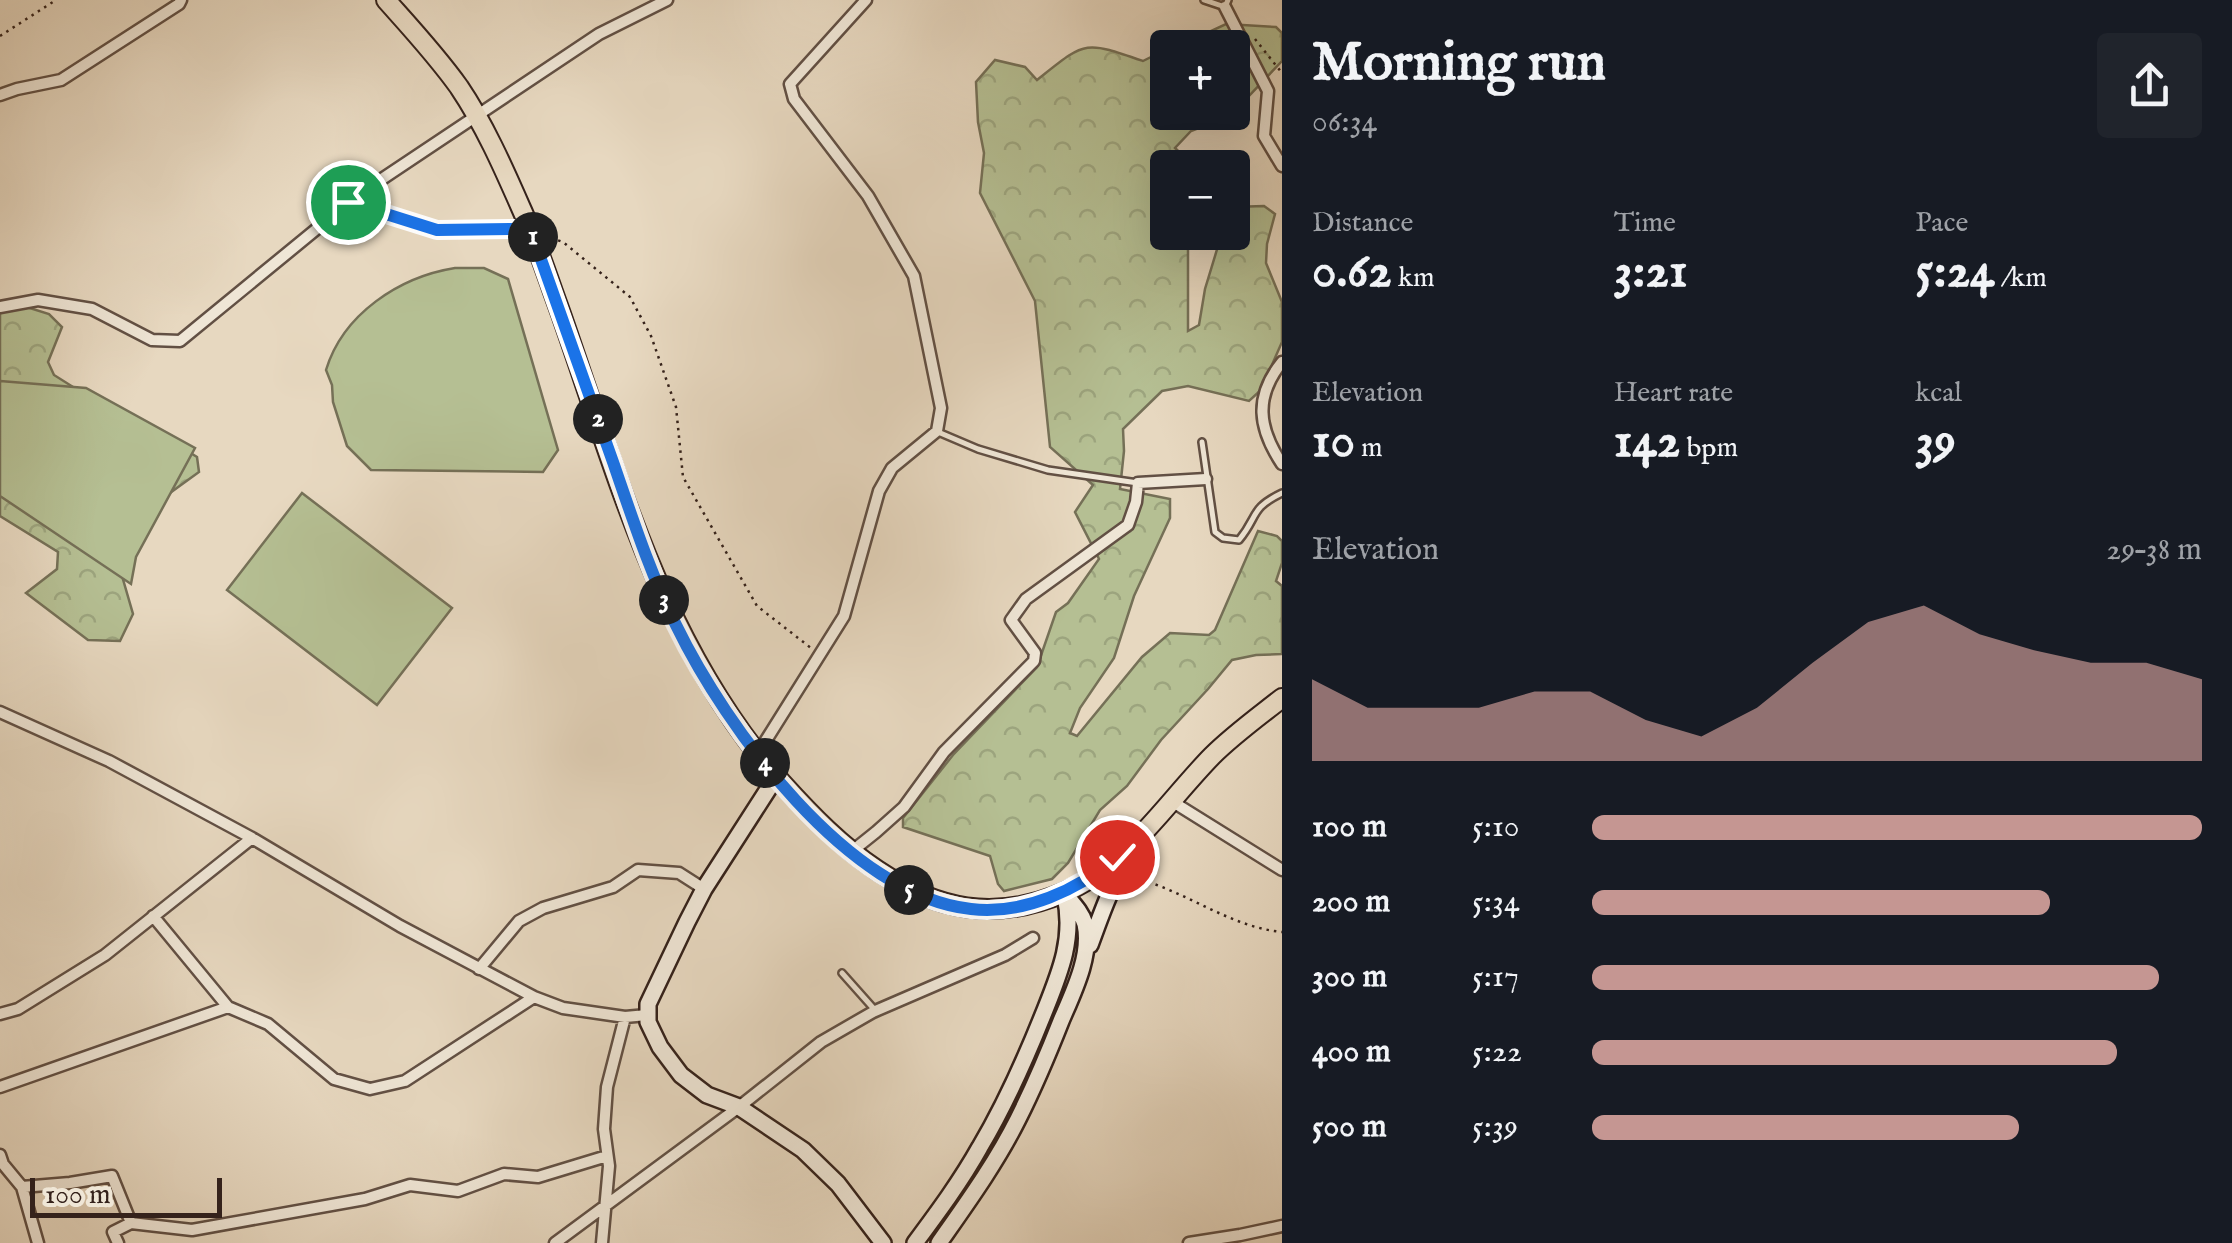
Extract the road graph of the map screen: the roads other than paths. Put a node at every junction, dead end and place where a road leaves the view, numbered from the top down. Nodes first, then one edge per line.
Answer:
1 (181, 0) edge
2 (386, 0) edge
3 (667, 0) edge
4 (1204, 0) edge
5 (862, 1) edge
6 (1227, 4) edge
7 (0, 95) edge
8 (476, 114) junction
9 (1282, 166) edge
10 (348, 202) junction
11 (532, 234) junction
12 (0, 307) edge
13 (1282, 362) edge
14 (938, 431) junction
15 (1202, 442) dead end
16 (1282, 464) edge
17 (1206, 479) junction
18 (1138, 483) junction
19 (1282, 493) edge
20 (1282, 698) edge
21 (0, 712) edge
22 (757, 754) junction
23 (776, 777) junction
24 (1172, 802) junction
25 (1152, 824) junction
26 (252, 838) junction
27 (851, 852) junction
28 (1282, 870) edge
29 (704, 889) junction
30 (1064, 892) junction
31 (153, 916) junction
32 (1033, 938) dead end
33 (480, 970) junction
34 (842, 973) dead end
35 (1078, 976) junction
36 (534, 998) junction
37 (228, 1007) junction
38 (876, 1011) junction
39 (0, 1014) edge
40 (647, 1015) junction
41 (625, 1017) junction
42 (0, 1087) edge
43 (740, 1107) junction
44 (0, 1155) edge
45 (608, 1156) junction
46 (22, 1187) junction
47 (607, 1203) junction
48 (131, 1223) junction
49 (1282, 1226) edge
50 (38, 1243) edge
51 (118, 1243) edge
52 (555, 1243) edge
53 (602, 1243) edge
54 (883, 1243) edge
55 (915, 1243) edge
56 (939, 1243) edge
57 (1188, 1243) edge

1 - 7 street
2 - 8 main road
3 - 8 street
4 - 6 lane
5 - 14 street
6 - 9 street
8 - 10 street
8 - 11 main road
10 - 11 street
10 - 12 street
11 - 22 main road
13 - 16 street
14 - 18 lane
14 - 22 street
15 - 17 lane
17 - 18 street
17 - 19 lane
18 - 27 street
20 - 24 main road
21 - 26 street
22 - 23 main road
23 - 27 main road
23 - 29 street
24 - 25 main road
24 - 28 street
25 - 30 main road
25 - 35 street
26 - 31 street
26 - 33 street
27 - 30 main road
29 - 33 street
29 - 40 street
30 - 35 street
30 - 55 street
31 - 37 street
31 - 39 street
32 - 38 street
33 - 36 street
34 - 38 lane
35 - 56 street
36 - 37 street
36 - 41 street
37 - 42 street
38 - 43 street
40 - 41 street
40 - 43 street
41 - 45 street
43 - 47 street
43 - 54 street
44 - 46 street
45 - 47 street
45 - 48 street
46 - 48 street
46 - 50 street
47 - 52 street
47 - 53 street
48 - 51 street
49 - 57 street

